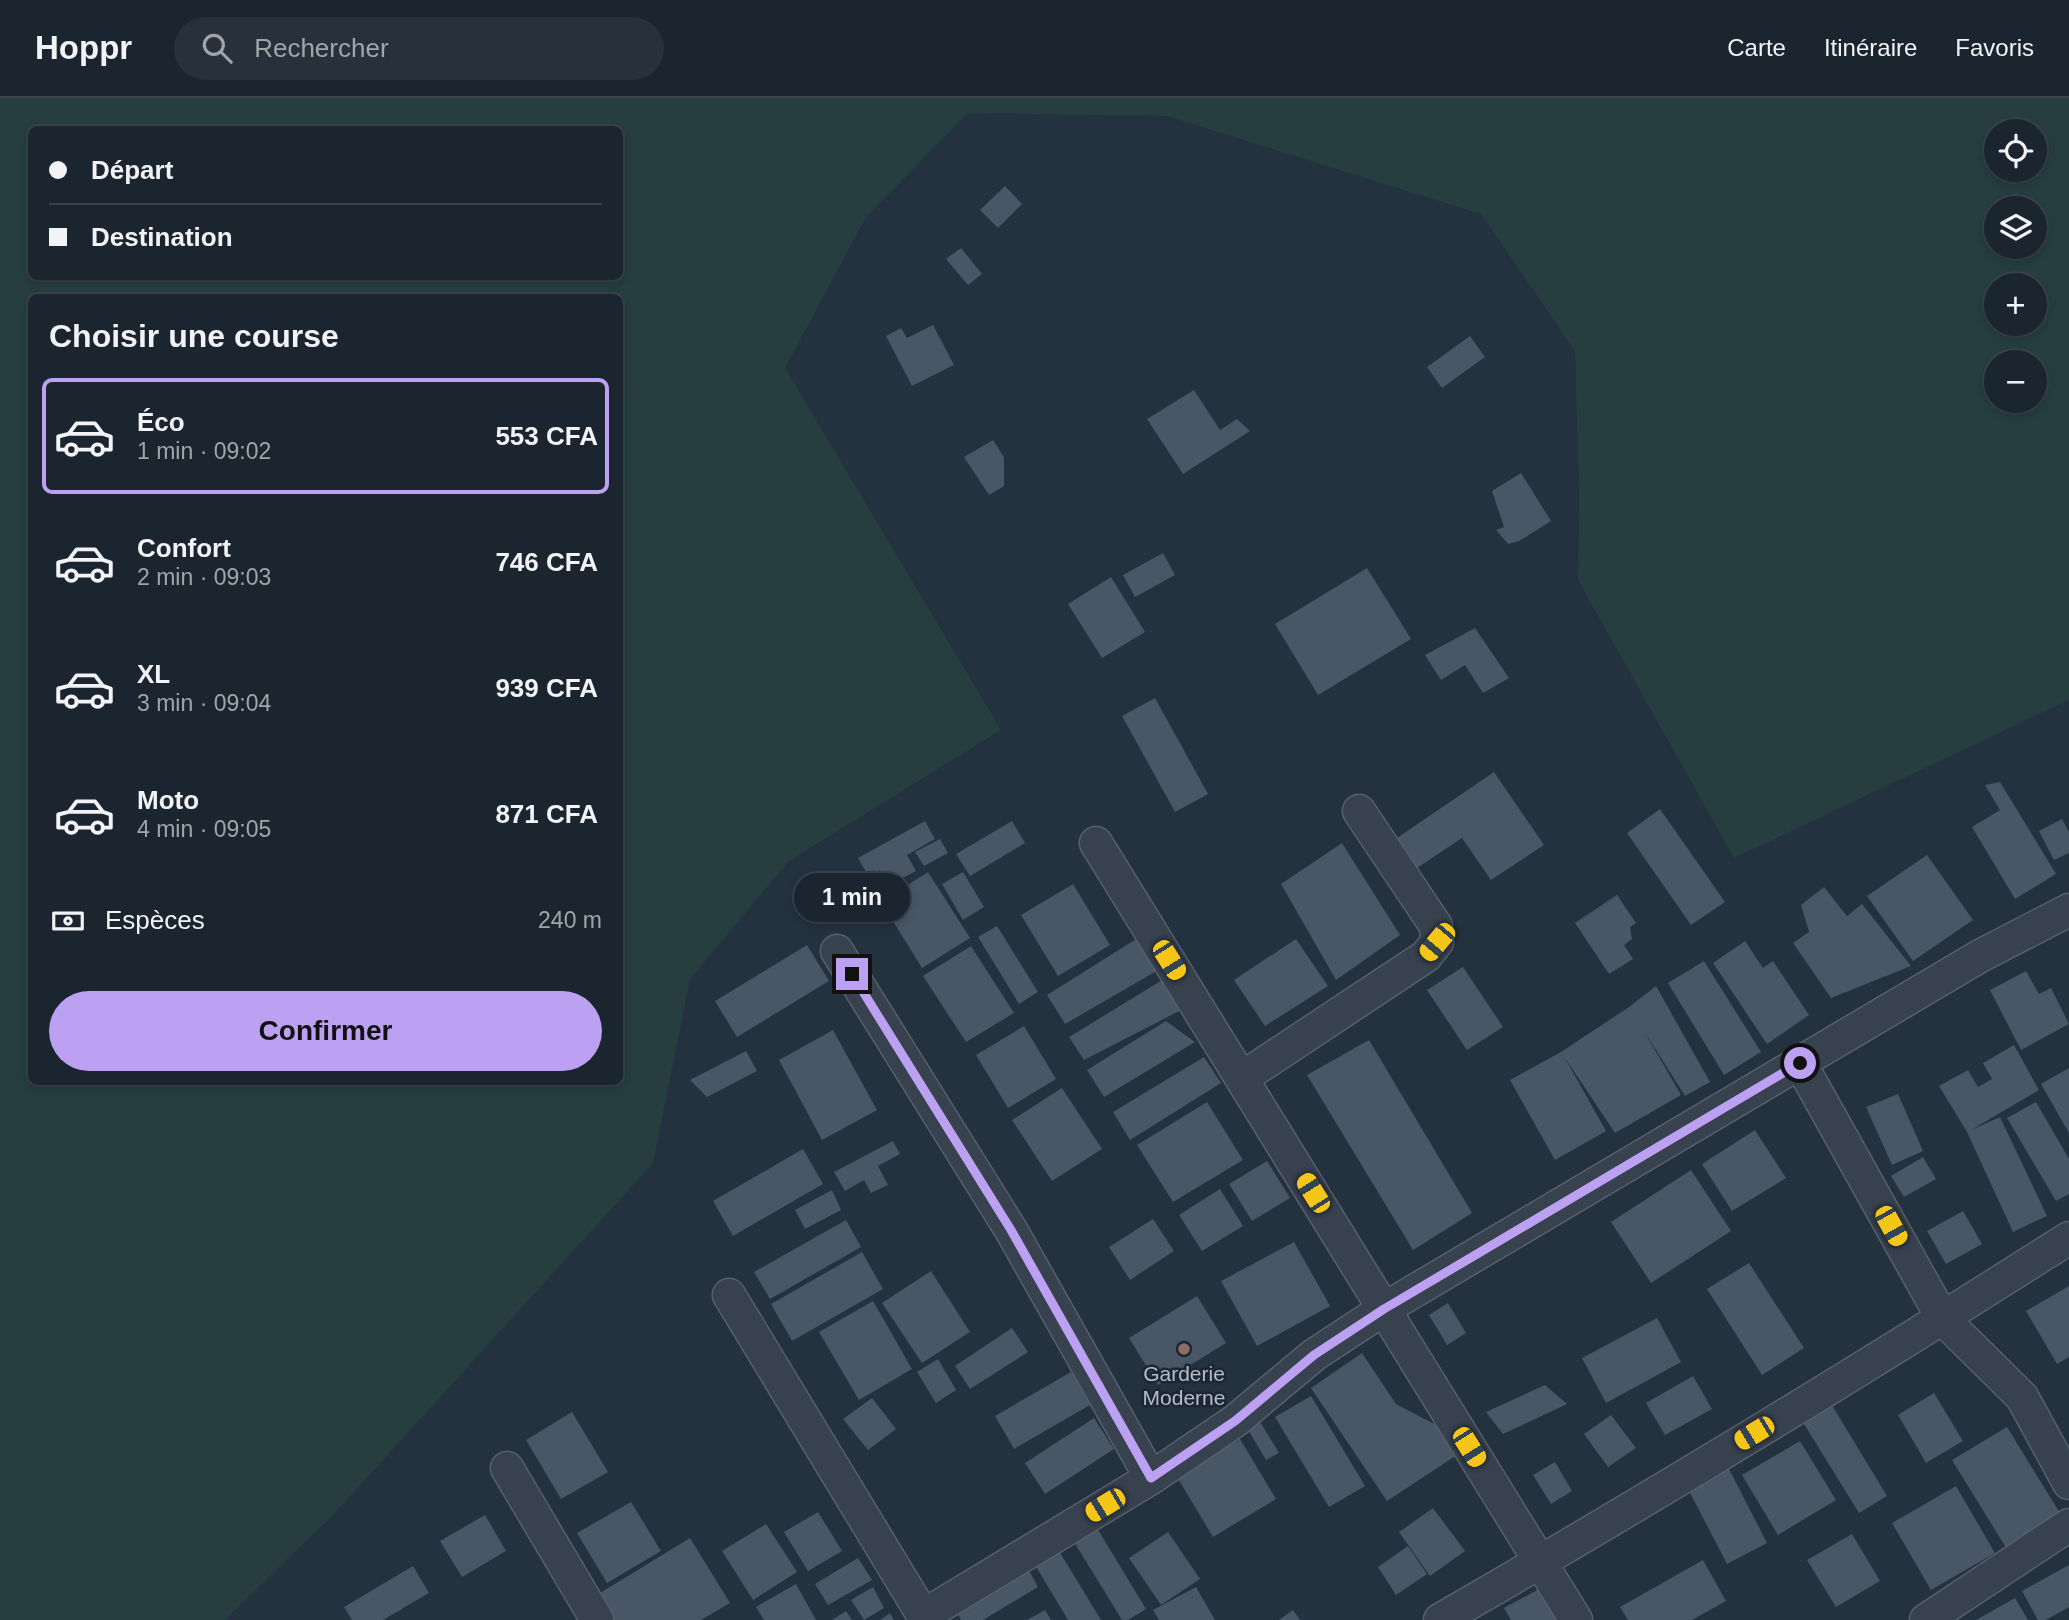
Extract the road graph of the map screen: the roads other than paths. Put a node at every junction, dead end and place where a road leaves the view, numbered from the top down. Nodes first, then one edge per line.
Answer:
1 (1359, 811) dead end
2 (1096, 843) dead end
3 (2069, 910) edge
4 (837, 951) dead end
5 (1800, 1063) junction
6 (1242, 1078) junction
7 (2069, 1238) edge
8 (729, 1295) dead end
9 (1384, 1309) junction
10 (1943, 1318) junction
11 (507, 1468) dead end
12 (1151, 1478) junction
13 (2069, 1483) edge
14 (2069, 1525) edge
15 (1541, 1562) junction
16 (925, 1618) edge
17 (597, 1620) edge
18 (1440, 1620) edge
19 (1576, 1620) edge
20 (1926, 1620) edge

1 - 6 street
2 - 6 street
3 - 5 street
4 - 12 street
5 - 9 street
5 - 10 street
6 - 9 street
7 - 10 street
8 - 16 street
9 - 12 street
9 - 15 street
10 - 13 street
10 - 15 street
11 - 17 street
12 - 16 street
14 - 20 street
15 - 18 street
15 - 19 street

